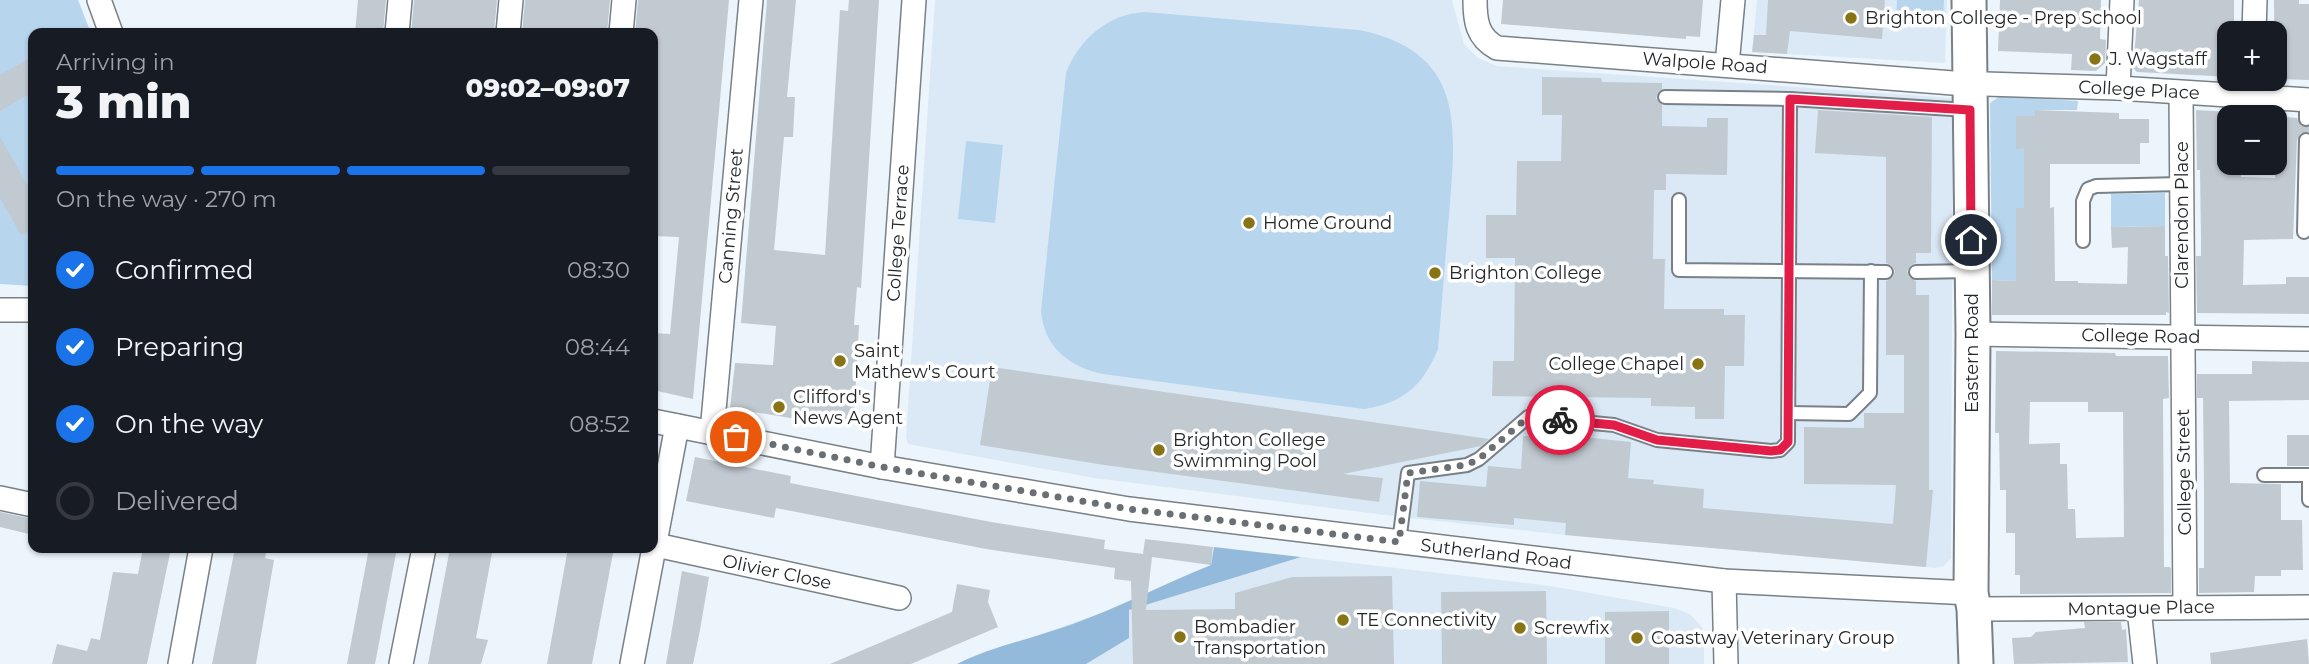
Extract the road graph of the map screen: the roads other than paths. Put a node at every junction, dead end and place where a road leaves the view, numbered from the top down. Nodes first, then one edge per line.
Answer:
1 (99, 0) edge
2 (400, 0) edge
3 (511, 0) edge
4 (624, 0) edge
5 (751, 0) edge
6 (914, 0) edge
7 (1475, 0) edge
8 (1733, 0) edge
9 (1969, 0) edge
10 (2122, 0) edge
11 (2255, 0) edge
12 (2254, 21) edge
13 (109, 28) edge
14 (397, 28) edge
15 (508, 28) edge
16 (621, 28) edge
17 (1727, 65) junction
18 (2118, 88) junction
19 (2217, 90) edge
20 (2265, 91) edge
21 (2181, 93) junction
22 (1665, 97) dead end
23 (1970, 97) junction
24 (1790, 99) junction
25 (2307, 106) edge
26 (2305, 139) dead end
27 (2181, 184) junction
28 (1679, 200) dead end
29 (2304, 232) dead end
30 (2083, 241) dead end
31 (1871, 271) junction
32 (1971, 271) junction
33 (1886, 272) dead end
34 (1916, 272) dead end
35 (1790, 273) junction
36 (0, 310) edge
37 (28, 310) edge
38 (1973, 334) junction
39 (2182, 337) junction
40 (2309, 339) edge
41 (1789, 413) junction
42 (658, 422) edge
43 (677, 426) junction
44 (712, 432) junction
45 (882, 467) junction
46 (2264, 475) dead end
47 (0, 498) edge
48 (2309, 500) edge
49 (28, 504) edge
50 (658, 534) edge
51 (1399, 542) junction
52 (658, 545) edge
53 (200, 553) edge
54 (423, 553) edge
55 (654, 553) edge
56 (1724, 581) junction
57 (899, 598) dead end
58 (1972, 601) junction
59 (2185, 607) junction
60 (2309, 607) edge
61 (2139, 609) junction
62 (180, 664) edge
63 (401, 664) edge
64 (632, 664) edge
65 (1726, 664) edge
66 (1976, 664) edge
67 (2145, 664) edge

1 - 13 street
2 - 14 street
3 - 15 street
4 - 16 street
5 - 44 street, Canning Street
6 - 45 street, College Terrace
7 - 17 street, Walpole Road
8 - 17 street
9 - 23 street, Eastern Road
10 - 18 street
11 - 12 street
17 - 23 street, Walpole Road
18 - 21 street, College Place
18 - 23 street, College Place
19 - 21 street, College Place
20 - 25 street, College Place
21 - 27 street, Clarendon Place
22 - 24 lane
23 - 24 lane
23 - 32 street, Eastern Road
24 - 35 lane
26 - 29 lane
27 - 30 lane
27 - 39 street, Clarendon Place
28 - 35 lane
31 - 33 lane
31 - 35 lane
31 - 41 lane
32 - 34 lane
32 - 38 street, Eastern Road
35 - 41 lane
36 - 37 street
38 - 39 street, College Road
38 - 58 street, Eastern Road
39 - 40 street, College Road
39 - 59 street, College Street
41 - 51 lane
42 - 43 street, Sutherland Road
43 - 44 street, Sutherland Road
43 - 50 street
44 - 45 street, Sutherland Road
45 - 51 street, Sutherland Road
46 - 48 lane
47 - 49 street
51 - 56 street, Sutherland Road
52 - 57 street, Olivier Close
53 - 62 street
54 - 63 street
55 - 64 street
56 - 58 street, Sutherland Road
56 - 65 street
58 - 61 street, Montague Place
58 - 66 street, Eastern Road
59 - 60 street, Montague Place
59 - 61 street, Montague Place
61 - 67 street

